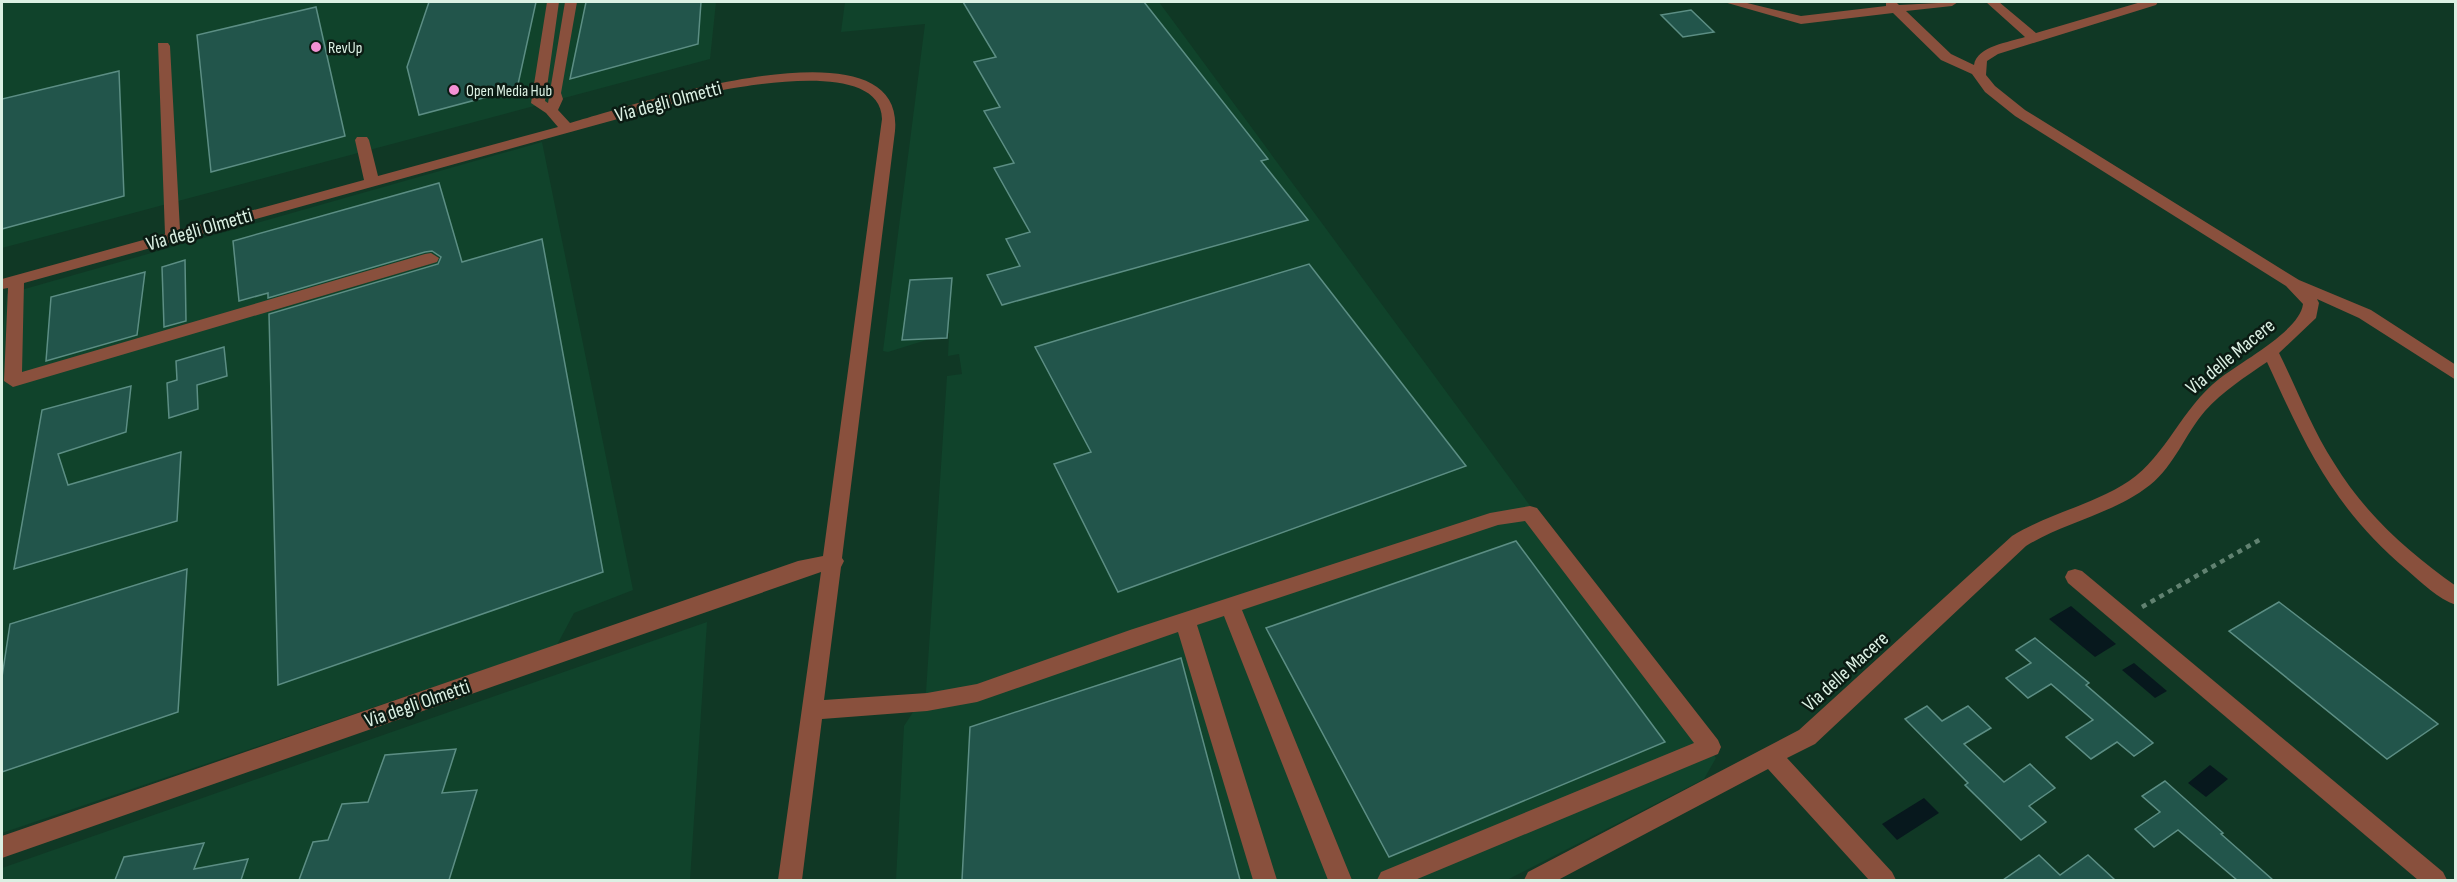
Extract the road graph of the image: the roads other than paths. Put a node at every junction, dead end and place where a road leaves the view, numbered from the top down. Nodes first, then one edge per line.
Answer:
1 (553, 2) edge
2 (571, 2) edge
3 (1730, 2) edge
4 (1952, 2) edge
5 (1992, 2) edge
6 (2152, 2) edge
7 (1892, 5) edge
8 (2034, 38) junction
9 (163, 46) dead end
10 (1979, 72) junction
11 (550, 110) junction
12 (566, 128) junction
13 (362, 140) dead end
14 (372, 181) junction
15 (172, 237) junction
16 (431, 258) dead end
17 (9, 282) edge
18 (2292, 282) junction
19 (2271, 353) junction
20 (2456, 374) edge
21 (834, 561) junction
22 (2075, 577) dead end
23 (2456, 597) edge
24 (1230, 606) junction
25 (1185, 621) junction
26 (813, 710) junction
27 (1771, 756) junction
28 (2, 847) edge
29 (790, 880) edge
30 (1265, 880) edge
31 (1340, 880) edge
32 (1389, 880) edge
33 (1536, 880) edge
34 (1884, 880) edge
35 (2435, 880) edge

1 - 11 street
2 - 11 street
3 - 7 street
4 - 7 street
5 - 8 street
6 - 8 street
7 - 10 street
8 - 10 street
9 - 15 street
10 - 18 street, Via delle Macere
11 - 12 street
12 - 14 street, Via degli Olmetti
12 - 21 street, Via degli Olmetti
13 - 14 street
14 - 15 street, Via degli Olmetti
15 - 17 street, Via degli Olmetti
16 - 17 street
18 - 19 street, Via delle Macere
18 - 20 street
19 - 23 street
19 - 27 street, Via delle Macere
21 - 26 street, Via degli Olmetti
21 - 28 street, Via degli Olmetti
22 - 35 street
24 - 25 street
24 - 31 street
24 - 32 street
25 - 26 street
25 - 30 street
26 - 29 street, Via degli Olmetti
27 - 33 street, Via delle Macere
27 - 34 street

